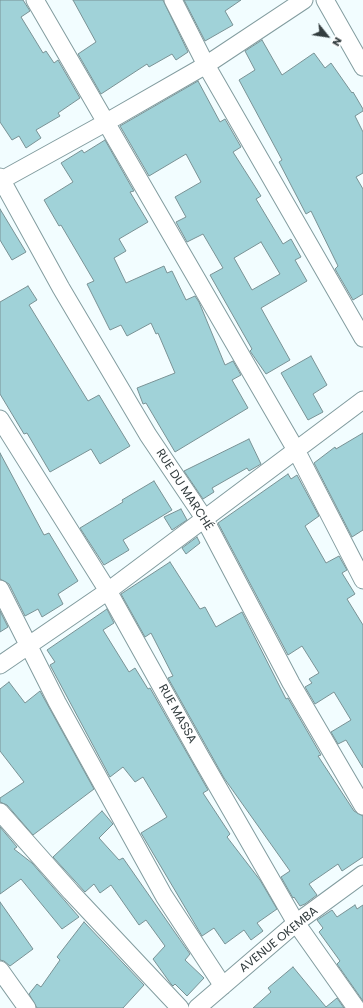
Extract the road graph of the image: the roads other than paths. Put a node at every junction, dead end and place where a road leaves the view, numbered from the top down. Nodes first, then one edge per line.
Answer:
1 (35, 0) edge
2 (173, 0) edge
3 (304, 0) edge
4 (325, 0) edge
5 (206, 65) junction
6 (363, 67) edge
7 (105, 123) junction
8 (1, 180) edge
9 (363, 338) edge
10 (363, 400) edge
11 (0, 419) edge
12 (296, 450) junction
13 (204, 518) junction
14 (363, 580) edge
15 (0, 589) edge
16 (108, 591) junction
17 (29, 645) junction
18 (0, 665) edge
19 (363, 806) edge
20 (0, 812) edge
21 (363, 874) edge
22 (296, 923) junction
23 (0, 970) edge
24 (223, 986) junction
25 (27, 1008) edge
26 (180, 1008) edge
27 (197, 1008) edge
28 (356, 1008) edge

1 - 7 street
2 - 5 street
3 - 5 street
4 - 6 street
5 - 7 street
5 - 9 street
7 - 8 street
7 - 12 street
8 - 13 street, RUE DU MARCHÉ
10 - 12 street
11 - 16 street, RUE MASSA
12 - 13 street
12 - 14 street
13 - 16 street
13 - 19 street, RUE DU MARCHÉ
15 - 17 street
16 - 17 street
16 - 22 street, RUE MASSA
17 - 18 street
17 - 24 street
20 - 26 street
21 - 22 street, AVENUE OKEMBA
22 - 24 street, AVENUE OKEMBA
22 - 28 street, RUE MASSA
23 - 25 street
24 - 27 street, AVENUE OKEMBA

